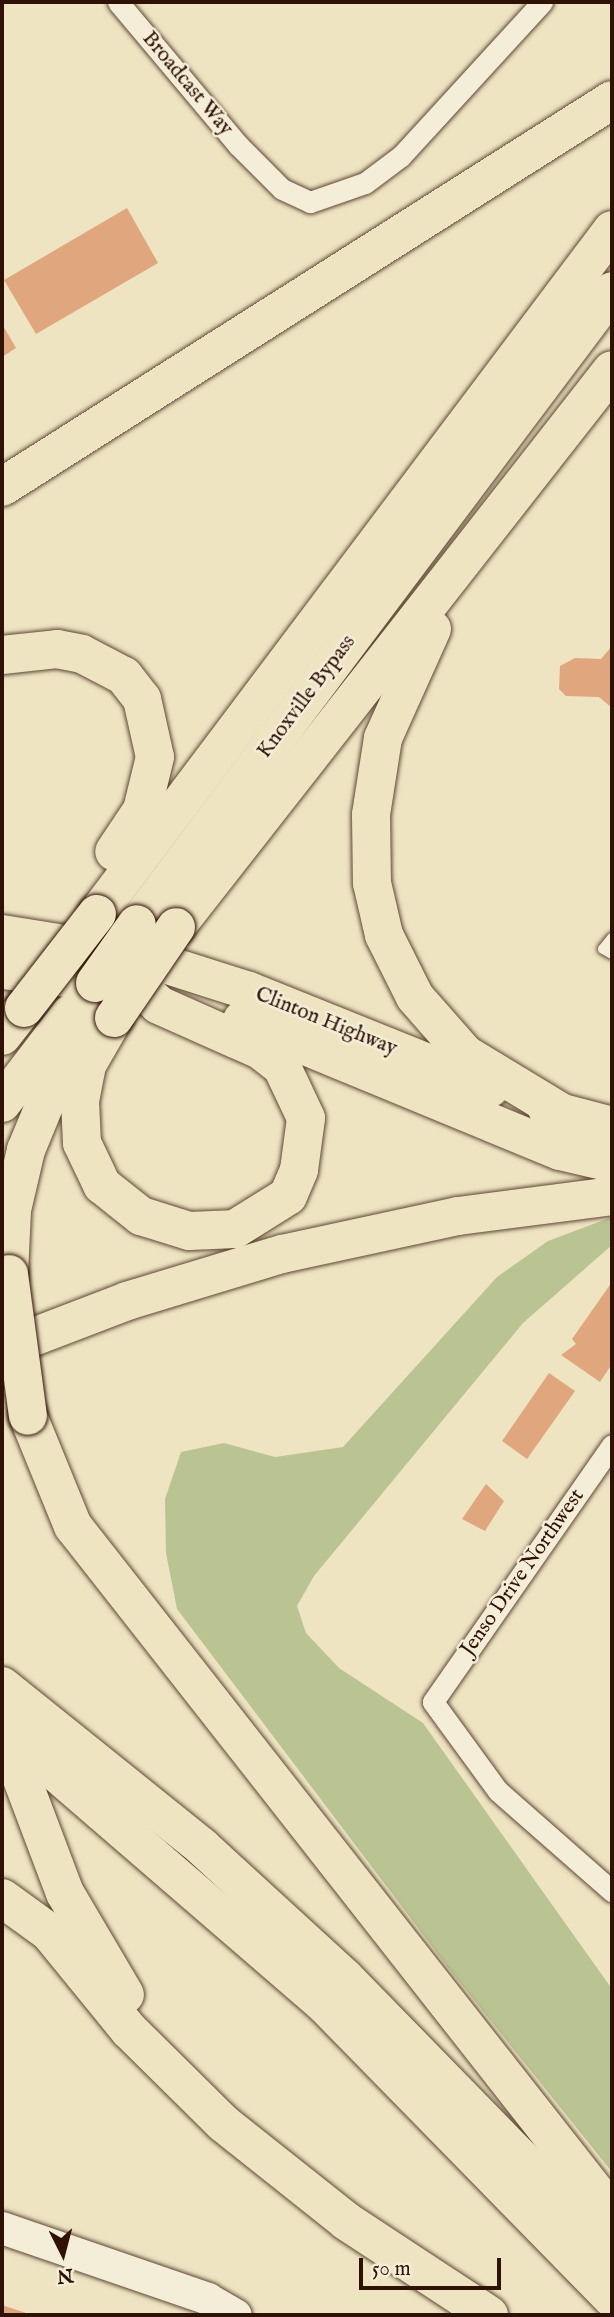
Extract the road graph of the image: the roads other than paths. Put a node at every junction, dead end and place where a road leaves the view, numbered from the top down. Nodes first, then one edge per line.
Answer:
1 (118, 2) edge
2 (542, 2) edge
3 (612, 100) edge
4 (612, 230) edge
5 (612, 292) edge
6 (612, 370) edge
7 (5, 486) edge
8 (490, 531) junction
9 (2, 655) edge
10 (97, 914) junction
11 (2, 918) edge
12 (18, 935) edge
13 (612, 938) edge
14 (612, 954) edge
15 (2, 970) edge
16 (141, 988) junction
17 (91, 1008) junction
18 (13, 1022) edge
19 (2, 1103) edge
20 (569, 1117) junction
21 (612, 1126) edge
22 (612, 1163) edge
23 (612, 1196) edge
24 (2, 1349) edge
25 (612, 1445) edge
26 (2, 1686) edge
27 (2, 1727) edge
28 (612, 1891) edge
29 (2, 1898) edge
30 (223, 2123) junction
31 (612, 2213) edge
32 (2, 2228) edge
33 (612, 2252) edge
34 (612, 2298) edge
35 (236, 2315) edge
36 (489, 2315) edge

1 - 2 street, Broadcast Way
3 - 7 highway
4 - 10 highway, Knoxville Bypass
5 - 17 highway, Knoxville Bypass, bridge
6 - 8 highway
8 - 17 highway, bridge
8 - 20 highway
9 - 10 highway
10 - 18 highway, Knoxville Bypass, bridge
11 - 12 highway, Clinton Highway
12 - 20 highway, Clinton Highway
13 - 14 lane
15 - 16 highway
16 - 17 highway
16 - 22 highway
17 - 19 highway, Knoxville Bypass
17 - 31 highway, bridge
20 - 21 highway, Clinton Highway
23 - 24 highway
25 - 28 street, Jenso Drive Northwest
26 - 33 highway
27 - 30 highway
27 - 34 highway
29 - 30 highway
30 - 36 highway
32 - 35 main road

